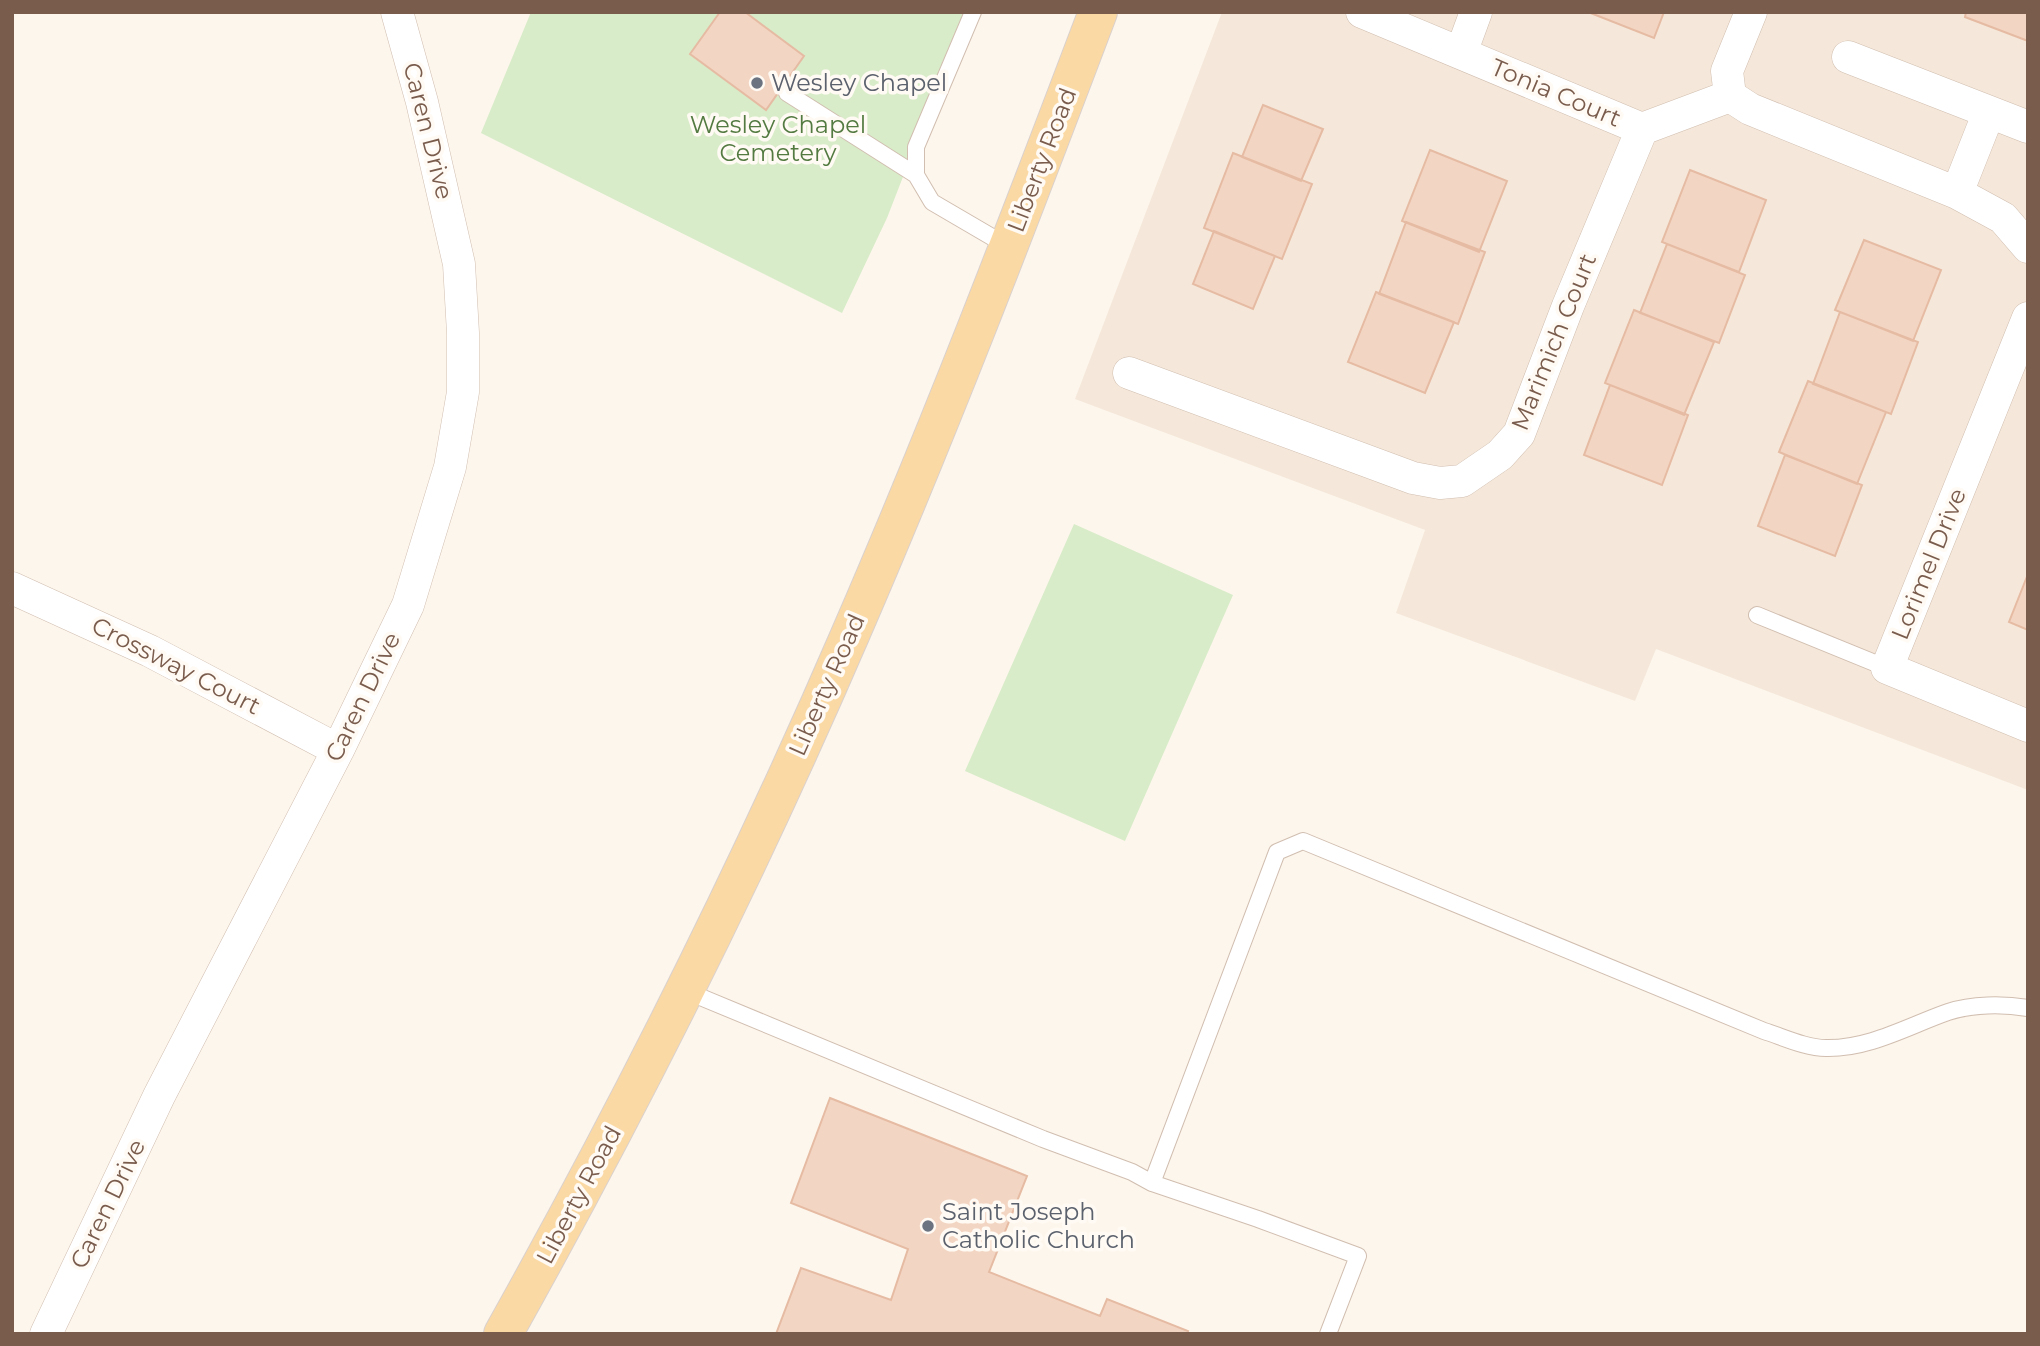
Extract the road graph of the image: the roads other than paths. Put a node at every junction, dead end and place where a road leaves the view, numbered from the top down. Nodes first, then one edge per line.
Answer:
1 (397, 12) edge
2 (973, 12) edge
3 (1098, 12) edge
4 (1362, 12) edge
5 (1476, 12) edge
6 (1751, 12) edge
7 (1461, 53) junction
8 (1848, 57) dead end
9 (787, 93) dead end
10 (1730, 96) junction
11 (1989, 112) junction
12 (2028, 127) edge
13 (1642, 129) junction
14 (916, 175) junction
15 (1957, 193) junction
16 (1009, 247) junction
17 (2028, 247) edge
18 (2028, 318) edge
19 (1129, 373) dead end
20 (12, 588) edge
21 (1757, 615) dead end
22 (1887, 668) junction
23 (2028, 726) edge
24 (338, 750) junction
25 (686, 991) junction
26 (2028, 1008) edge
27 (1153, 1183) junction
28 (46, 1334) edge
29 (503, 1334) edge
30 (1328, 1334) edge

1 - 24 street, Caren Drive
2 - 14 lane
3 - 16 main road, Liberty Road
4 - 7 street, Tonia Court
5 - 7 street, Tonia Court
6 - 10 street
7 - 13 street, Tonia Court
8 - 11 street
9 - 14 lane
10 - 13 street, Tonia Court
10 - 15 street
11 - 12 street
11 - 15 street
13 - 19 street, Marimich Court
14 - 16 lane
15 - 17 street
16 - 25 main road, Liberty Road
18 - 22 street, Lorimel Drive
20 - 24 street, Crossway Court
21 - 22 lane
22 - 23 street, Lorimel Drive
24 - 28 street, Caren Drive
25 - 27 lane
25 - 29 main road, Liberty Road
26 - 27 lane
27 - 30 lane

